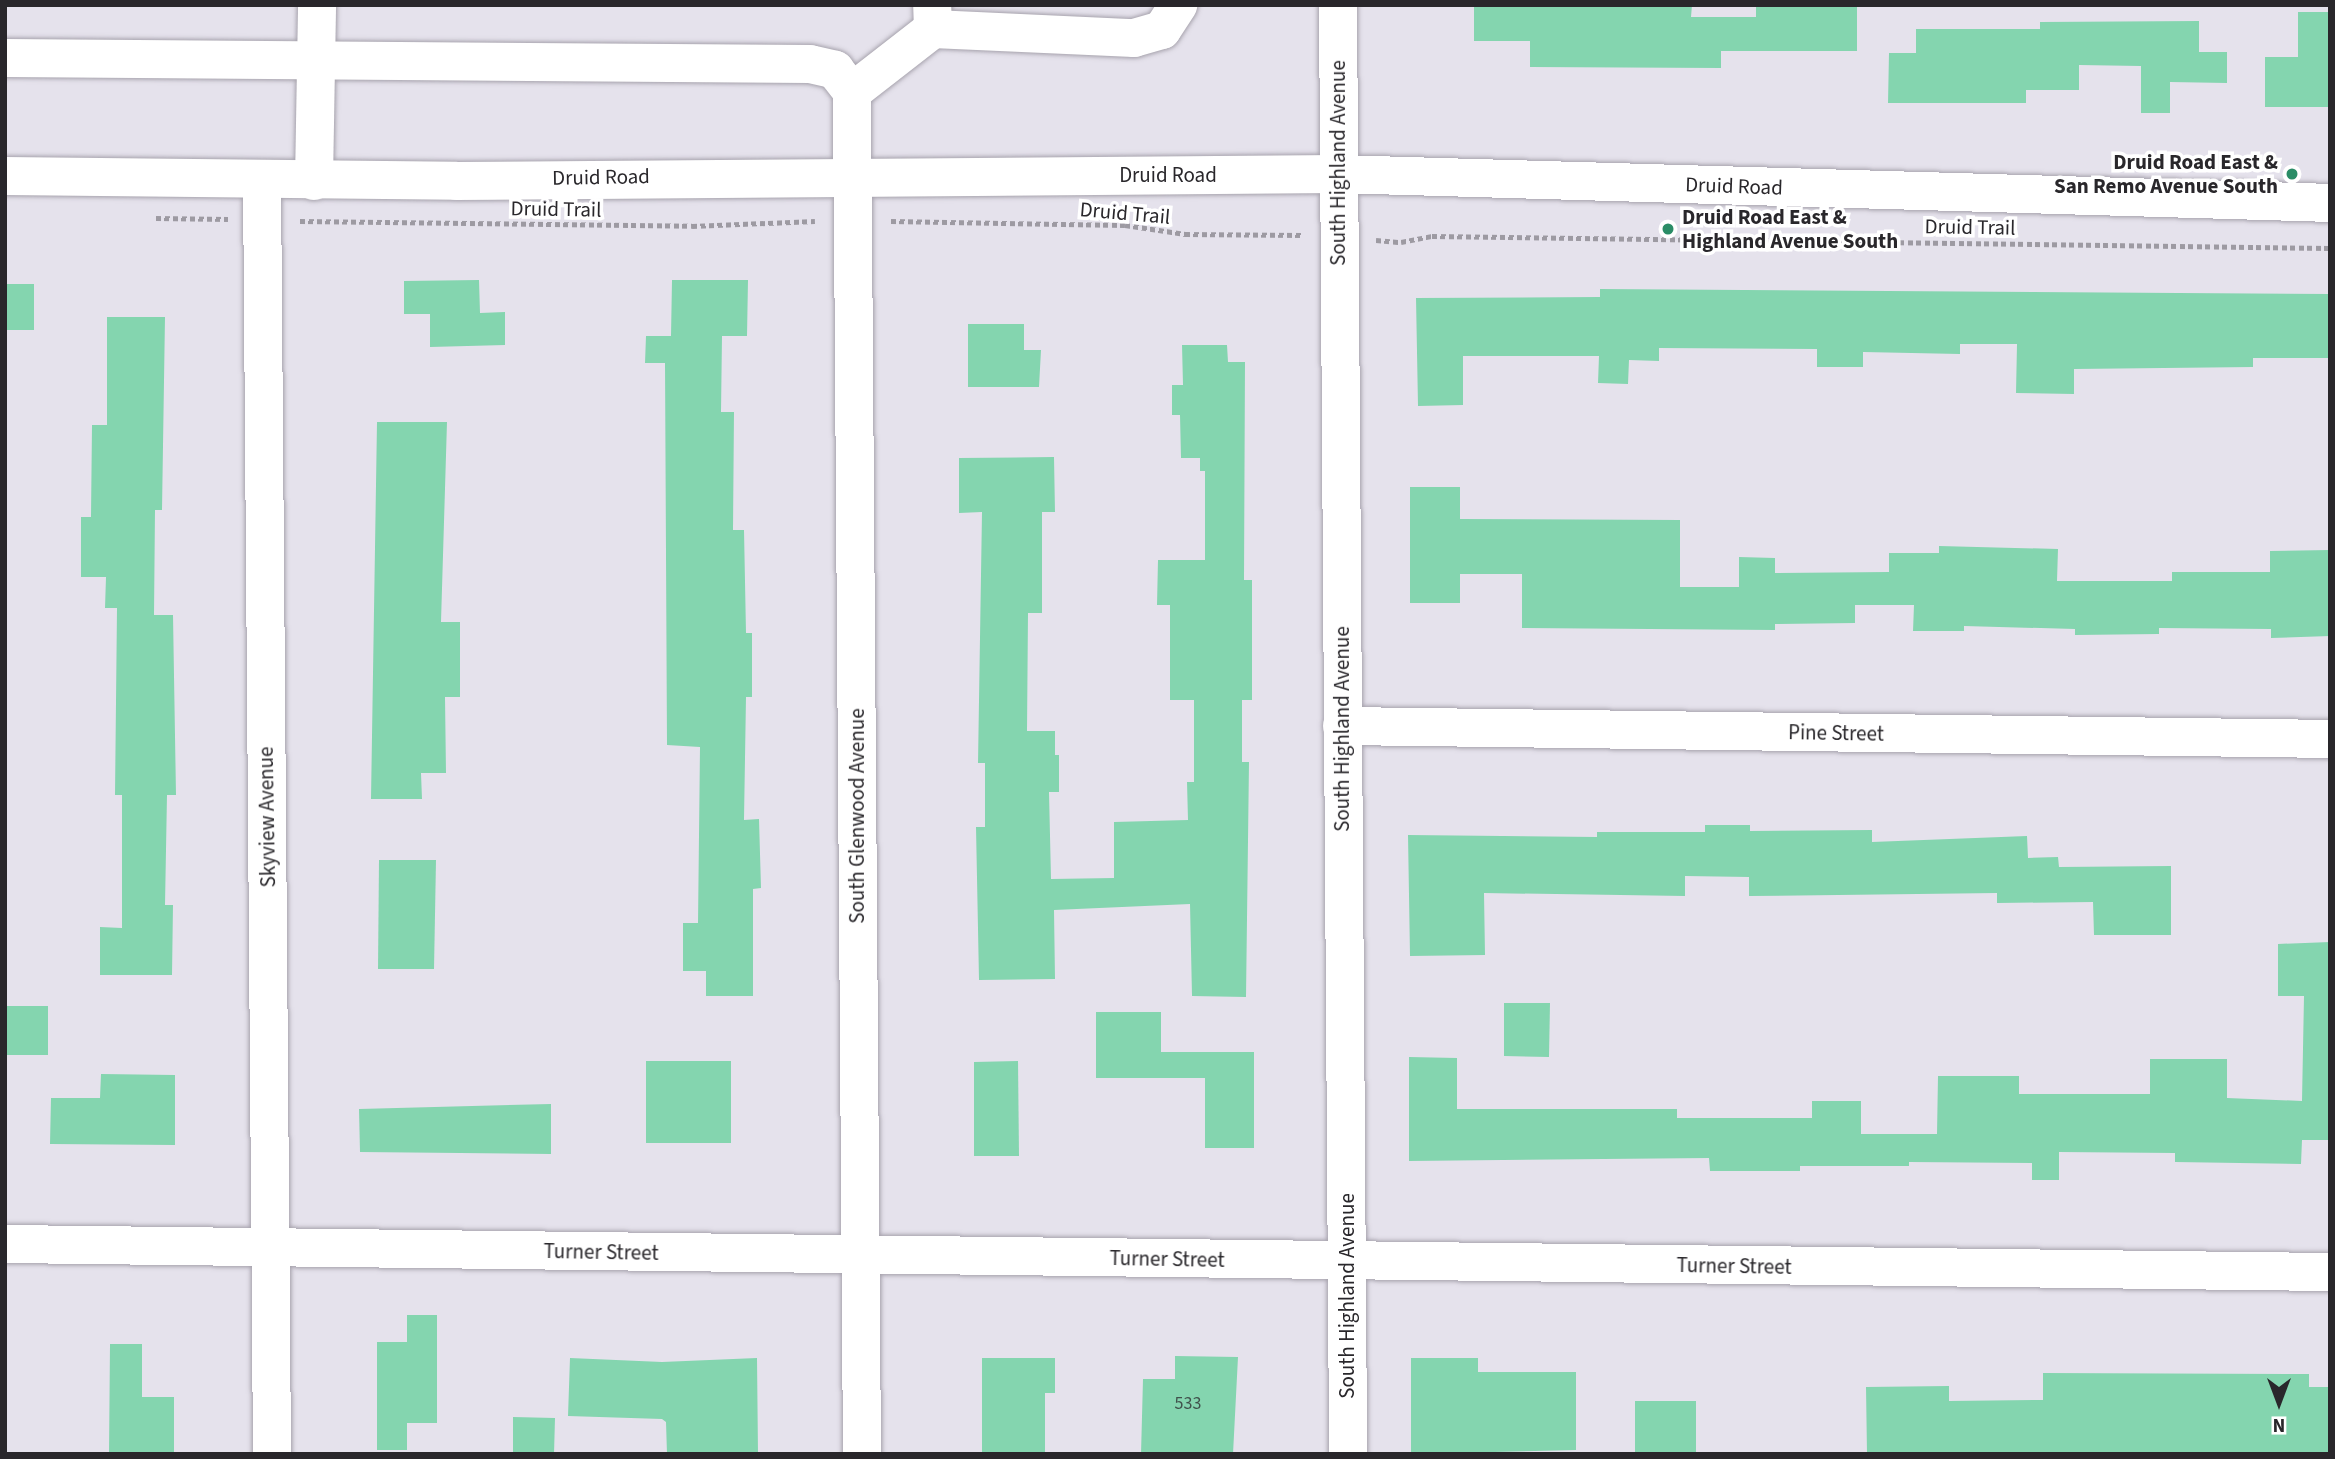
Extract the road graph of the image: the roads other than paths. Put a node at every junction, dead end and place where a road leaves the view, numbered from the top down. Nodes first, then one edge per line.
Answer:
1 (317, 5) edge
2 (1178, 5) edge
3 (1338, 5) edge
4 (932, 17) edge
5 (5, 58) edge
6 (316, 60) junction
7 (852, 92) junction
8 (1338, 174) junction
9 (5, 176) edge
10 (854, 178) junction
11 (262, 180) junction
12 (314, 181) junction
13 (2330, 203) edge
14 (1342, 726) junction
15 (2330, 739) edge
16 (5, 1244) edge
17 (270, 1246) junction
18 (860, 1256) junction
19 (1347, 1261) junction
20 (2330, 1272) edge
21 (272, 1454) edge
22 (862, 1454) edge
23 (1348, 1454) edge

1 - 6 street
2 - 4 street
3 - 8 street, South Highland Avenue
4 - 7 street
5 - 6 street
6 - 7 street
6 - 12 street
7 - 10 street, South Glenwood Avenue
8 - 10 street, Druid Road
8 - 13 street, Druid Road
8 - 14 street, South Highland Avenue
9 - 11 street, Druid Road
10 - 12 street, Druid Road
10 - 18 street, South Glenwood Avenue
11 - 12 street, Druid Road
11 - 17 street, Skyview Avenue
14 - 15 street, Pine Street
14 - 19 street, South Highland Avenue
16 - 17 street, Turner Street
17 - 18 street, Turner Street
17 - 21 street, Skyview Avenue
18 - 19 street, Turner Street
18 - 22 street, South Glenwood Avenue
19 - 20 street, Turner Street
19 - 23 street, South Highland Avenue

